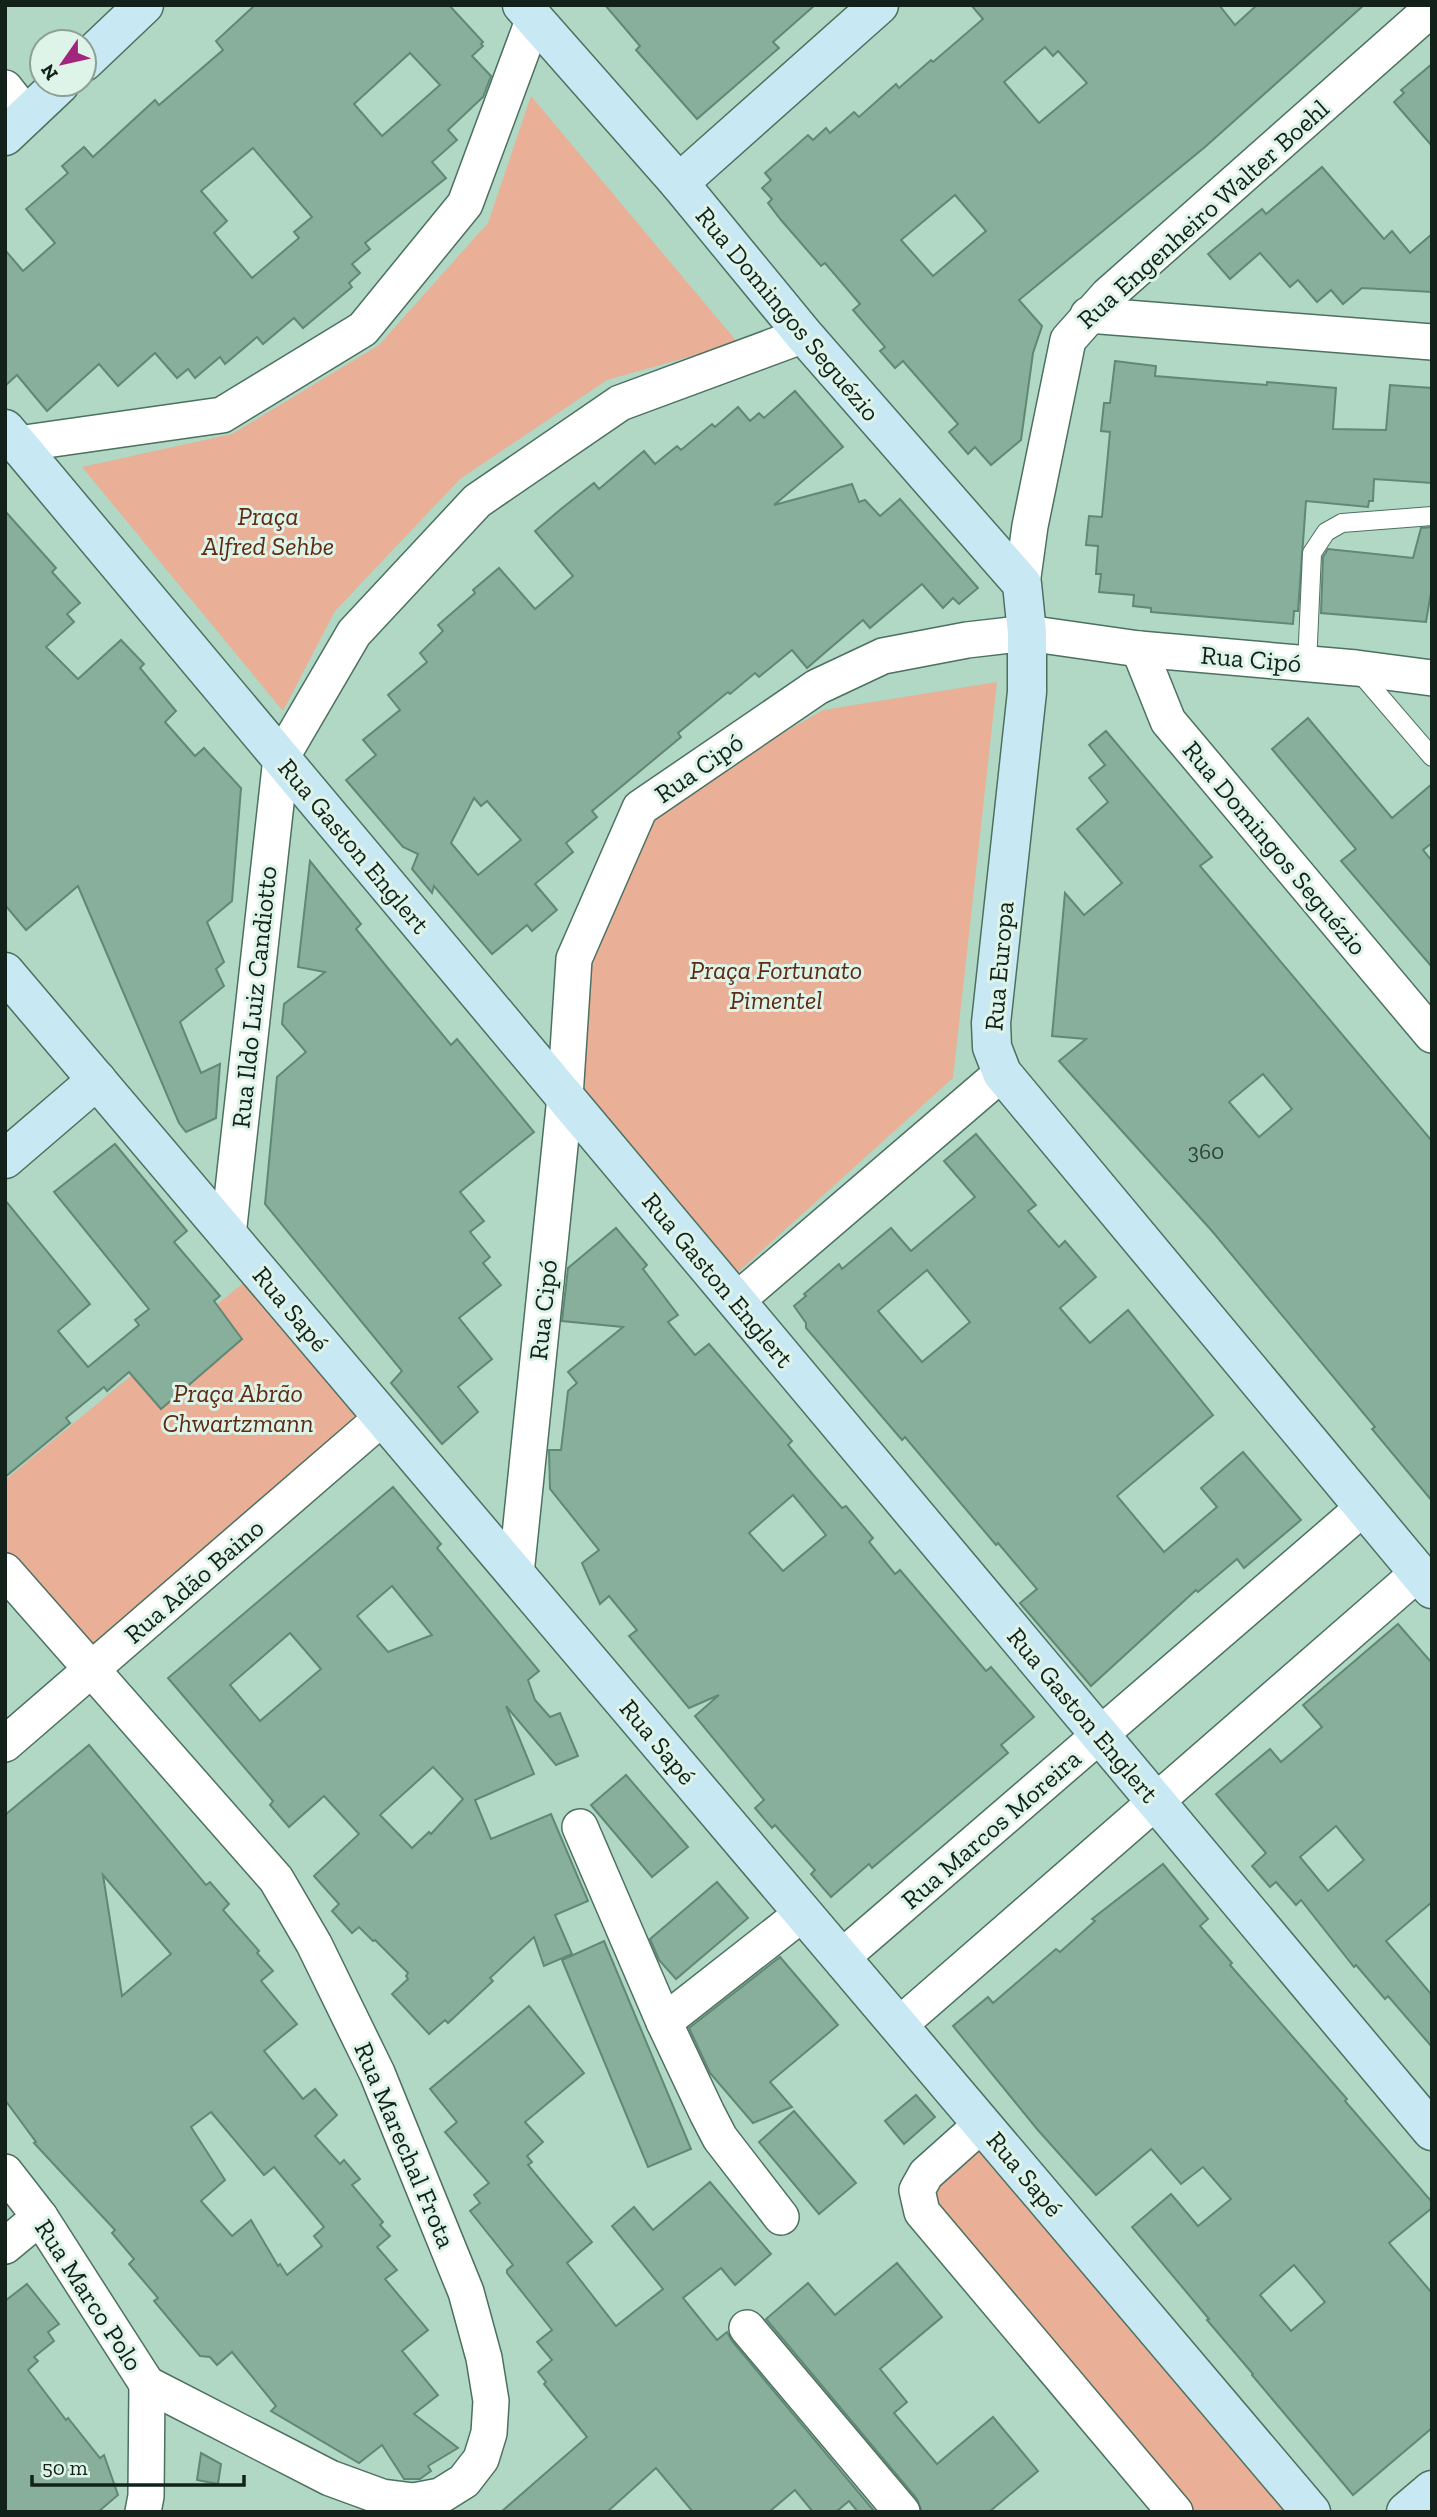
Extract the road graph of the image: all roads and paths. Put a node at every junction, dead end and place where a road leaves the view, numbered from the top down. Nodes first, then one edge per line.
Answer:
1 (144, 5) edge
2 (879, 5) edge
3 (1432, 8) edge
4 (528, 12) edge
5 (98, 49) edge
6 (37, 98) edge
7 (12, 113) edge
8 (678, 183) junction
9 (1088, 315) junction
10 (804, 335) junction
11 (1432, 342) edge
12 (12, 437) edge
13 (1432, 516) edge
14 (1022, 584) junction
15 (1027, 633) junction
16 (1139, 649) junction
17 (1307, 665) junction
18 (1356, 668) junction
19 (1432, 678) edge
20 (1432, 757) edge
21 (281, 758) junction
22 (5, 972) edge
23 (1432, 1035) edge
24 (1002, 1073) junction
25 (97, 1080) junction
26 (565, 1097) junction
27 (5, 1159) edge
28 (228, 1235) junction
29 (736, 1301) junction
30 (383, 1417) junction
31 (1364, 1507) junction
32 (5, 1571) edge
33 (516, 1574) junction
34 (1425, 1581) edge
35 (92, 1670) junction
36 (1100, 1735) junction
37 (5, 1744) edge
38 (1156, 1802) junction
39 (580, 1827) dead end
40 (803, 1913) junction
41 (841, 1958) junction
42 (664, 2022) junction
43 (898, 2025) junction
44 (982, 2124) junction
45 (1432, 2131) edge
46 (5, 2172) edge
47 (40, 2217) junction
48 (780, 2217) dead end
49 (5, 2246) edge
50 (747, 2328) dead end
51 (147, 2384) junction
52 (1432, 2490) edge
53 (143, 2512) edge
54 (902, 2512) edge
55 (1175, 2512) edge
56 (1311, 2512) edge
57 (1406, 2512) edge

1 - 5 street
2 - 8 street
3 - 9 street, Rua Engenheiro Walter Boehl
4 - 8 street, Rua Domingos Seguézio
4 - 12 street
6 - 7 street
8 - 10 street, Rua Domingos Seguézio
9 - 11 street
9 - 14 street, Rua Engenheiro Walter Boehl
10 - 14 street, Rua Domingos Seguézio
10 - 21 street
12 - 21 street, Rua Gaston Englert
13 - 17 lane
14 - 15 street
15 - 16 street, Rua Cipó
15 - 24 street, Rua Europa
15 - 26 street, Rua Cipó
16 - 17 street, Rua Cipó
16 - 23 street, Rua Domingos Seguézio
17 - 18 street, Rua Cipó
18 - 19 street, Rua Cipó
18 - 20 lane
21 - 26 street, Rua Gaston Englert
21 - 28 street, Rua Ildo Luiz Candiotto
22 - 25 street, Rua Sapé
24 - 29 street
24 - 31 street
25 - 27 street
25 - 28 street, Rua Sapé
26 - 29 street, Rua Gaston Englert
26 - 33 street, Rua Cipó
28 - 30 street, Rua Sapé
29 - 36 street, Rua Gaston Englert
30 - 33 street, Rua Sapé
30 - 35 street, Rua Adão Baino
31 - 34 street
31 - 36 street, Rua Marcos Moreira
32 - 35 street, Rua Marechal Frota
33 - 40 street, Rua Sapé
34 - 38 street
35 - 37 street, Rua Adão Baino
35 - 51 street, Rua Marechal Frota
36 - 38 street, Rua Gaston Englert
36 - 41 street, Rua Marcos Moreira
38 - 43 street
38 - 45 street, Rua Gaston Englert
39 - 42 street
40 - 41 street, Rua Sapé
40 - 42 street
41 - 43 street, Rua Sapé
42 - 48 street
43 - 44 street, Rua Sapé
44 - 55 street
44 - 56 street, Rua Sapé
46 - 47 street, Rua Marco Polo
47 - 49 street
47 - 51 street, Rua Marco Polo
50 - 54 street
51 - 53 street
52 - 57 street

